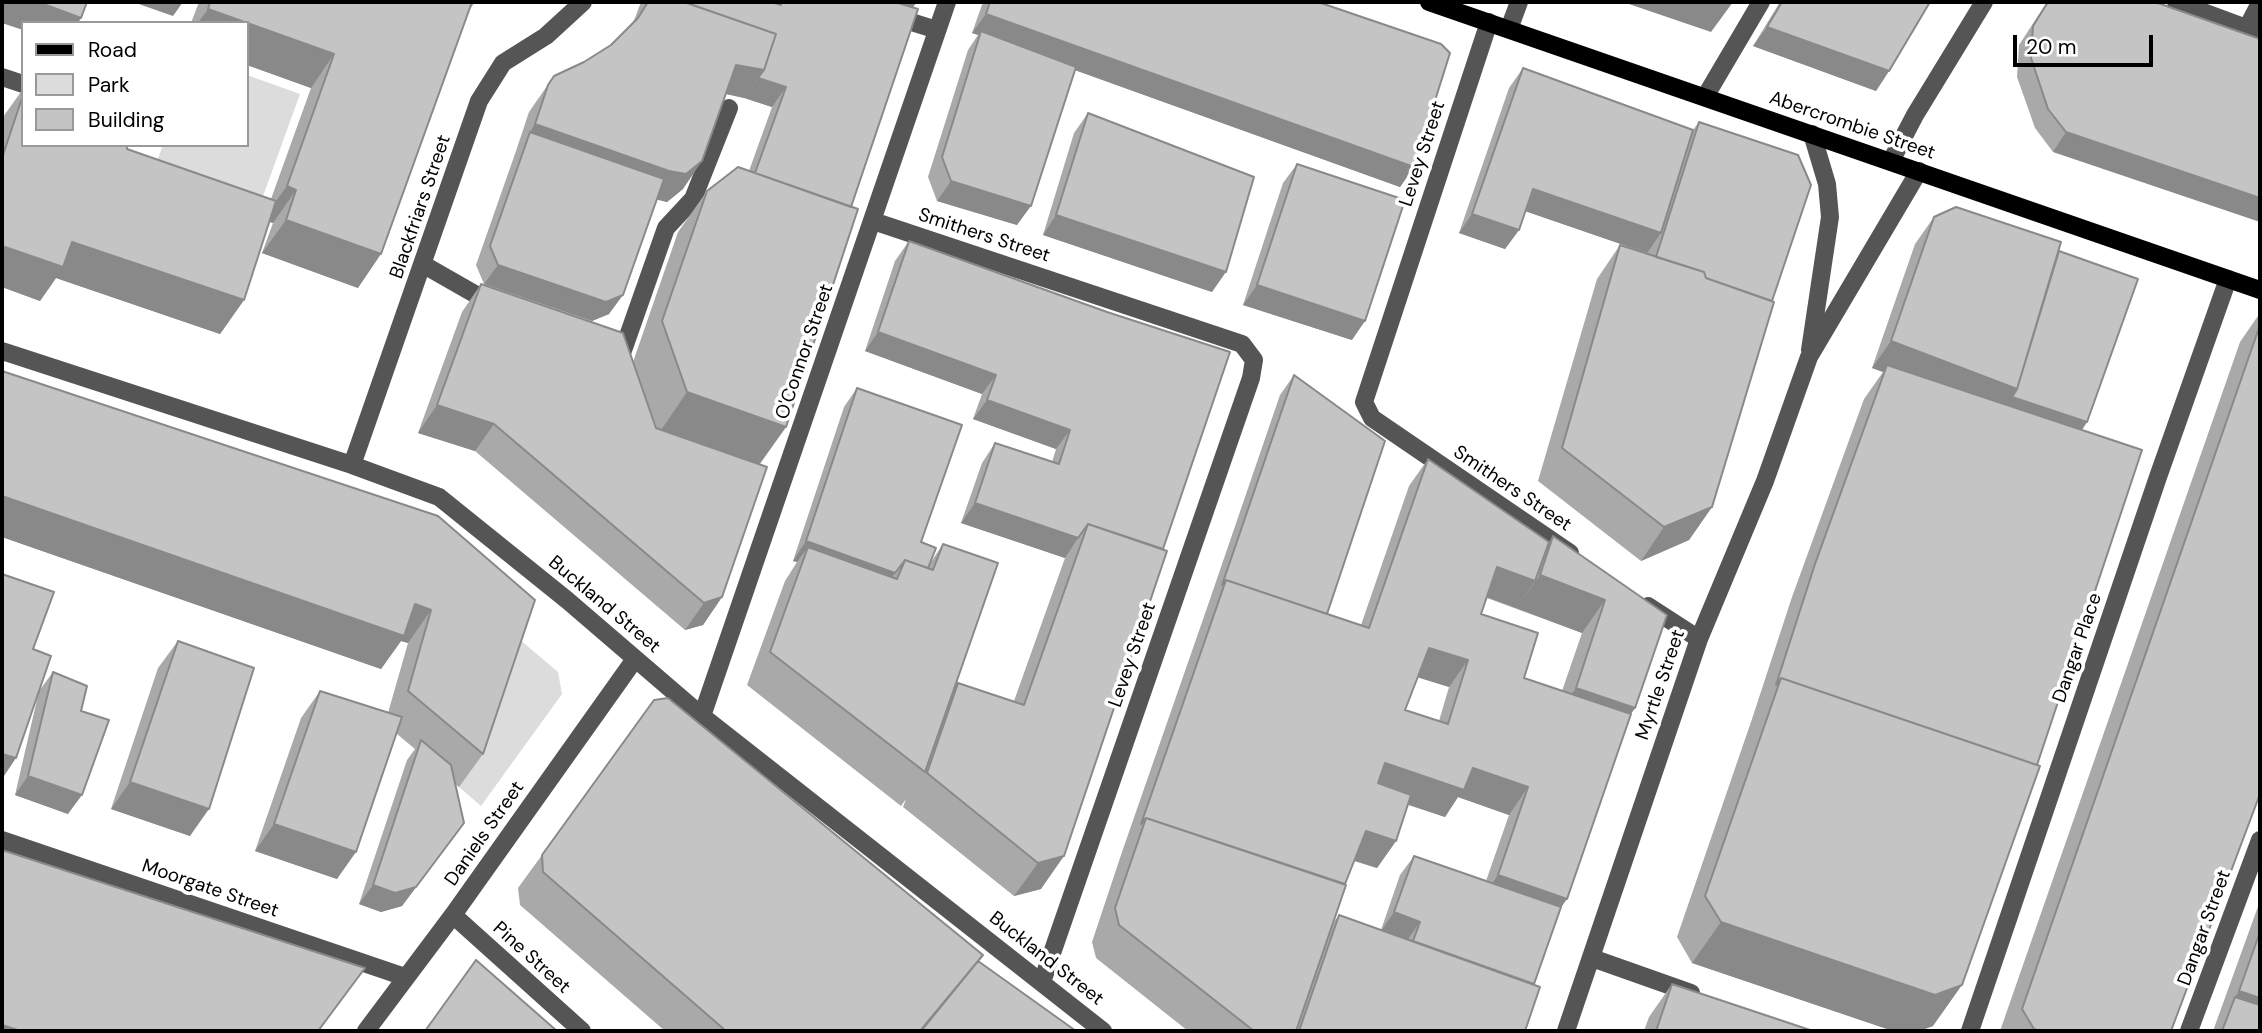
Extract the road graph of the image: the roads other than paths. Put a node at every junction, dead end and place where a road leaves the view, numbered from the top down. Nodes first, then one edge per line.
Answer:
1 (583, 2) edge
2 (847, 2) edge
3 (947, 2) edge
4 (1430, 2) edge
5 (1519, 2) edge
6 (1761, 2) edge
7 (1984, 2) edge
8 (2176, 2) edge
9 (2260, 3) edge
10 (1489, 22) junction
11 (1509, 29) junction
12 (937, 30) junction
13 (2254, 30) edge
14 (2, 77) edge
15 (21, 83) edge
16 (1705, 97) junction
17 (729, 108) edge
18 (1812, 134) junction
19 (1891, 161) junction
20 (1919, 171) junction
21 (873, 221) junction
22 (424, 265) junction
23 (2228, 279) junction
24 (2260, 290) edge
25 (514, 314) edge
26 (1242, 344) joint
27 (2, 351) edge
28 (1809, 357) junction
29 (618, 359) edge
30 (1372, 418) joint
31 (352, 465) junction
32 (1583, 562) edge
33 (1628, 593) edge
34 (1699, 639) junction
35 (635, 659) junction
36 (702, 716) junction
37 (2, 840) edge
38 (2260, 840) edge
39 (453, 915) junction
40 (1592, 958) junction
41 (405, 977) junction
42 (1042, 982) junction
43 (1703, 997) edge
44 (366, 1031) edge
45 (582, 1031) edge
46 (1103, 1031) edge
47 (1566, 1031) edge
48 (1970, 1031) edge
49 (2189, 1031) edge

1 - 22 street, Blackfriars Street
2 - 12 street
3 - 12 street, O'Connor Street
4 - 10 main road, Abercrombie Street
5 - 11 street
6 - 16 street
7 - 19 street
8 - 13 street
9 - 13 street
10 - 11 main road, Abercrombie Street
10 - 30 street, Levey Street
11 - 16 main road, Abercrombie Street
12 - 21 street, O'Connor Street
14 - 15 street
16 - 18 main road, Abercrombie Street
17 - 29 street
18 - 19 main road, Abercrombie Street
18 - 28 street, Myrtle Street
19 - 20 main road, Abercrombie Street
20 - 23 main road, Abercrombie Street
20 - 28 street, Myrtle Street
21 - 26 street, Smithers Street
21 - 36 street, O'Connor Street
22 - 25 street
22 - 31 street, Blackfriars Street
23 - 24 main road, Abercrombie Street
23 - 48 street, Dangar Place
26 - 42 street, Levey Street
27 - 31 street, Buckland Street
28 - 34 street, Myrtle Street
30 - 32 street, Smithers Street
31 - 35 street, Buckland Street
33 - 34 street
34 - 40 street, Myrtle Street
35 - 36 street, Buckland Street
35 - 39 street, Daniels Street
36 - 42 street, Buckland Street
37 - 41 street, Moorgate Street
38 - 49 street, Dangar Street
39 - 41 street, Daniels Street
39 - 45 street, Pine Street
40 - 43 street
40 - 47 street, Myrtle Street
41 - 44 street, Daniels Street
42 - 46 street, Buckland Street

